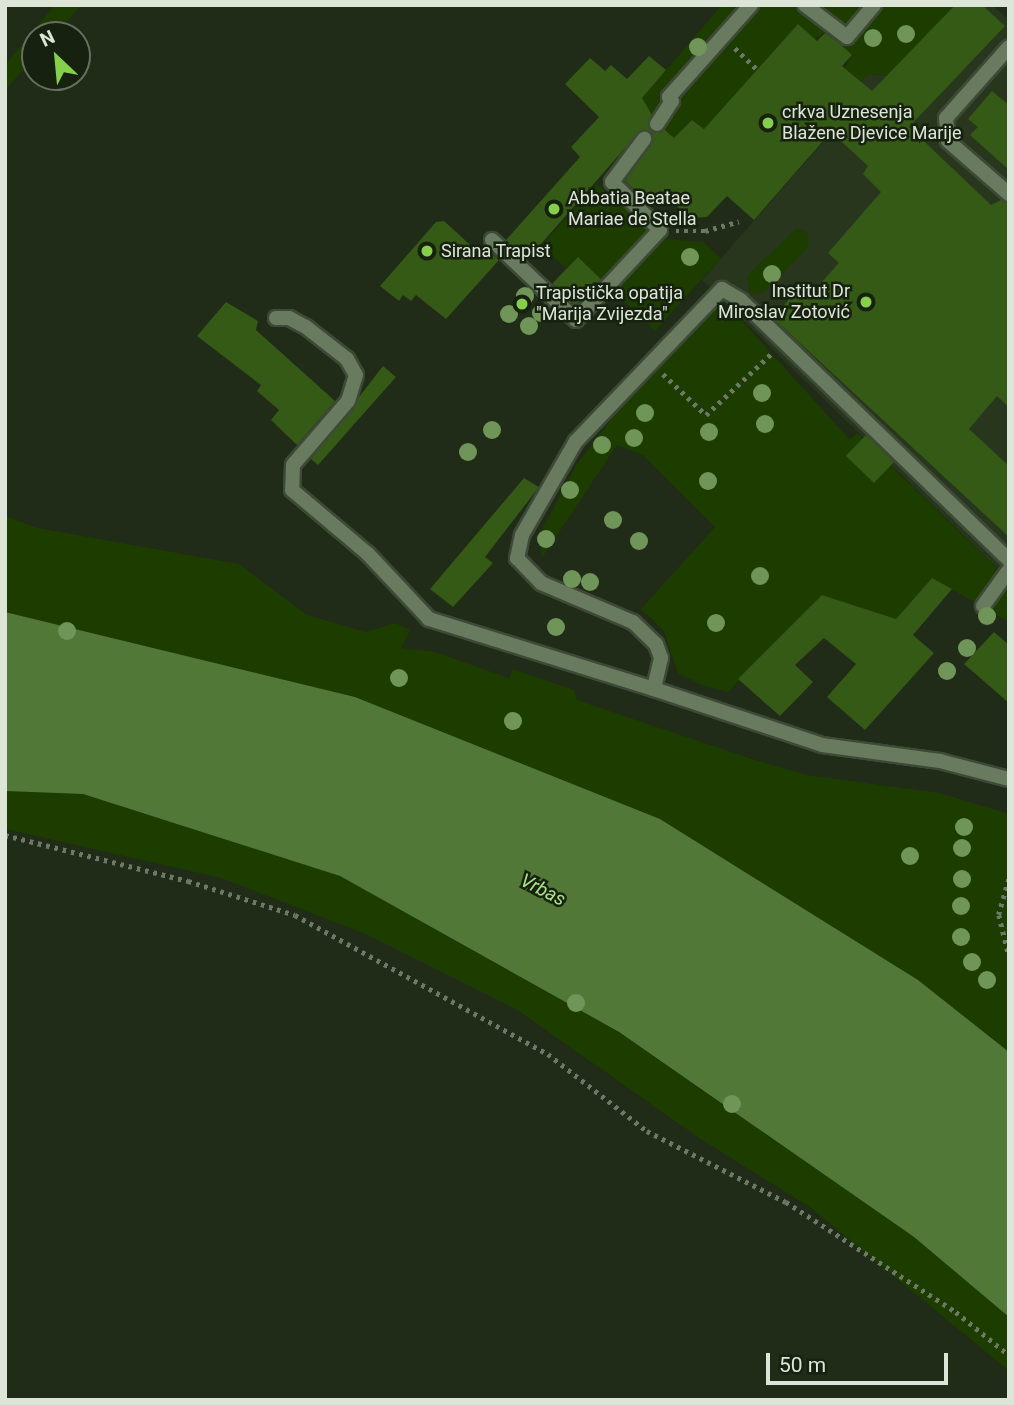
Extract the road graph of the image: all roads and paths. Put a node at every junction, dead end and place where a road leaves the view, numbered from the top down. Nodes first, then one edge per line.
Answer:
1 (751, 5) edge
2 (805, 5) edge
3 (874, 5) edge
4 (1006, 54) edge
5 (751, 64) dead end
6 (758, 69) dead end
7 (657, 124) dead end
8 (644, 139) dead end
9 (1009, 194) edge
10 (739, 221) dead end
11 (658, 226) junction
12 (492, 240) dead end
13 (276, 318) dead end
14 (784, 343) junction
15 (651, 360) junction
16 (1009, 560) edge
17 (1009, 570) edge
18 (983, 606) dead end
19 (654, 689) junction
20 (1009, 779) edge
21 (5, 835) edge
22 (1009, 879) edge
23 (1009, 956) edge
24 (1009, 1355) edge

1 - 7 lane
2 - 3 lane
4 - 9 lane
5 - 6 path
8 - 11 lane
10 - 11 path
11 - 12 lane
13 - 19 lane
14 - 15 lane
14 - 15 path
14 - 16 lane
15 - 19 lane
17 - 18 lane
19 - 20 lane
21 - 24 path
22 - 23 path

